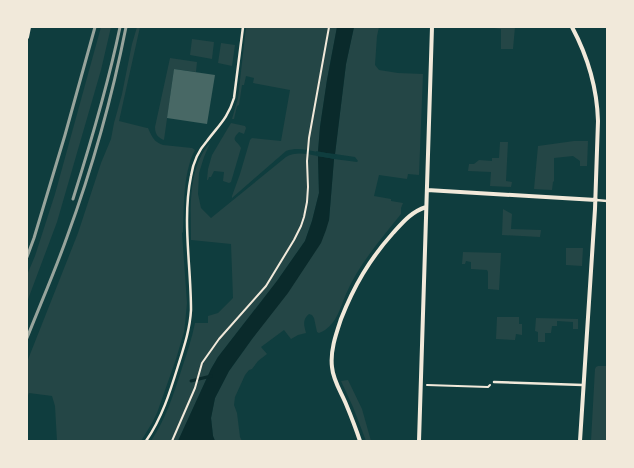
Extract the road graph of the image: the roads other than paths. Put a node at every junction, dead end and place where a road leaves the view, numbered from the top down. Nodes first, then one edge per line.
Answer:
1 (29, 27) edge
2 (243, 27) edge
3 (432, 27) edge
4 (572, 27) edge
5 (27, 36) edge
6 (427, 190) junction
7 (596, 200) junction
8 (607, 201) edge
9 (426, 207) junction
10 (494, 382) road end
11 (583, 385) junction
12 (146, 441) edge
13 (360, 441) edge
14 (418, 441) edge
15 (580, 441) edge

1 - 5 street
2 - 12 lane
3 - 6 street
4 - 7 street
6 - 7 street
6 - 9 street
7 - 8 lane
7 - 11 street
9 - 13 street
9 - 14 street
10 - 11 lane
11 - 15 street

